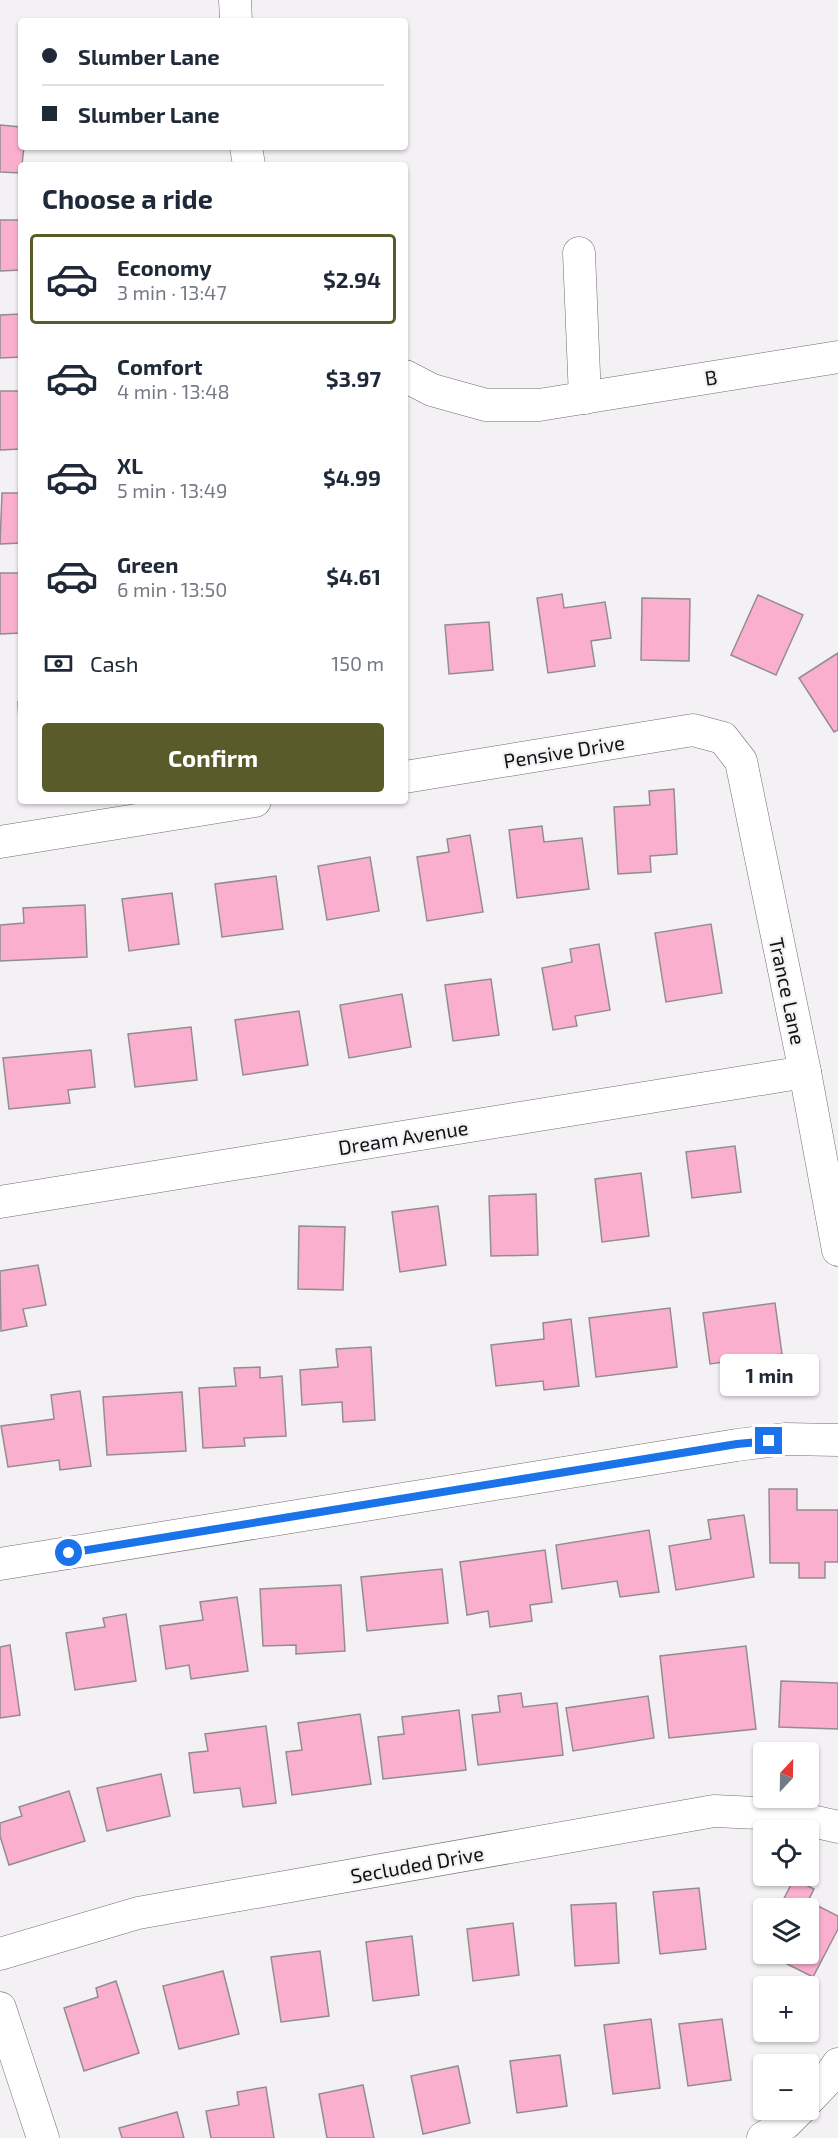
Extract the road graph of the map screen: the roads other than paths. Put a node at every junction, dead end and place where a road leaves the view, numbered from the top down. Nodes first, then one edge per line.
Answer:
1 (235, 0) edge
2 (236, 18) edge
3 (579, 253) dead end
4 (838, 357) edge
5 (408, 378) edge
6 (585, 398) junction
7 (723, 738) joint
8 (408, 777) edge
9 (236, 804) edge
10 (0, 842) edge
11 (805, 1072) junction
12 (0, 1202) edge
13 (838, 1250) edge
14 (838, 1440) edge
15 (0, 1564) edge
16 (838, 1827) edge
17 (0, 1954) edge
18 (0, 2008) edge
19 (838, 2064) edge
20 (819, 2088) edge
21 (789, 2120) edge
22 (44, 2138) edge
23 (763, 2138) edge

1 - 2 street
3 - 6 street
4 - 6 street, B
5 - 6 street, B
7 - 8 street, Pensive Drive
7 - 11 street, Trance Lane
9 - 10 street
11 - 12 street, Dream Avenue
11 - 13 street, Trance Lane
14 - 15 street
16 - 17 street, Secluded Drive
18 - 22 street
19 - 20 street
21 - 23 street

